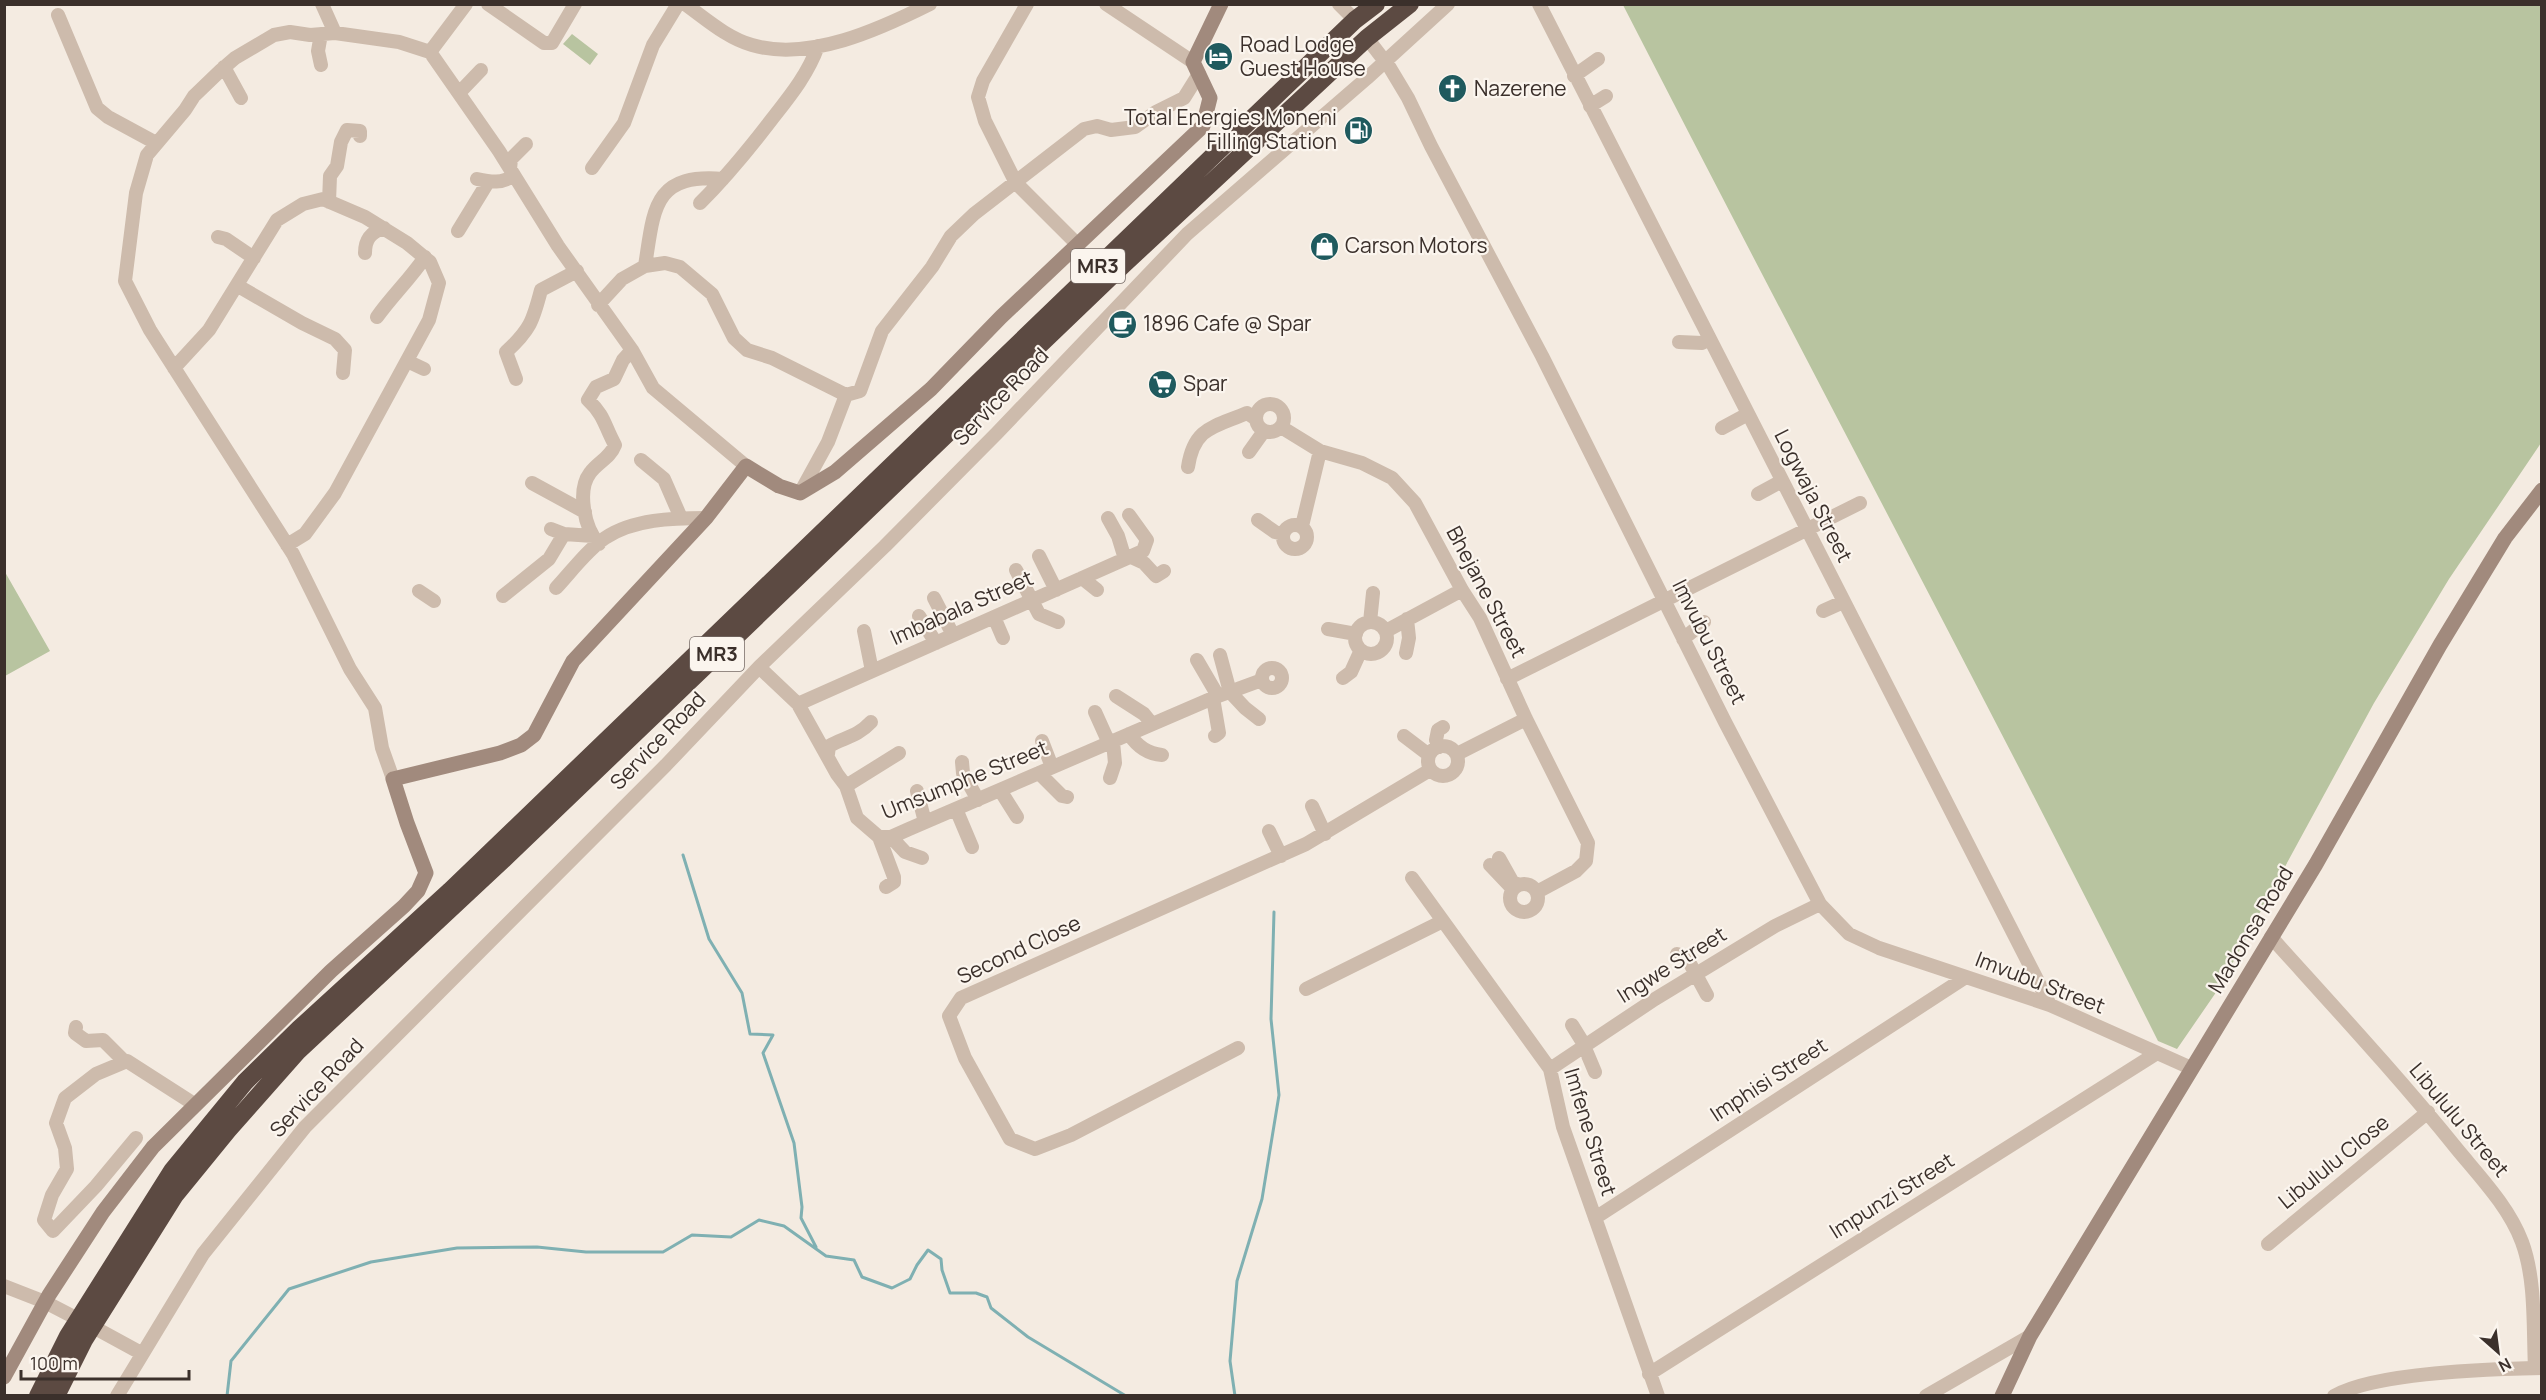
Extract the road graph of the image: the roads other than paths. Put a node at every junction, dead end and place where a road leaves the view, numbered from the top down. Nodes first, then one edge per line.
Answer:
1 (322, 4) edge
2 (466, 4) edge
3 (488, 4) edge
4 (575, 4) edge
5 (678, 4) edge
6 (685, 4) edge
7 (930, 4) edge
8 (1027, 4) edge
9 (1106, 4) edge
10 (1221, 4) edge
11 (1339, 4) edge
12 (1376, 4) edge
13 (1410, 4) edge
14 (1448, 4) edge
15 (1539, 4) edge
16 (58, 15) dead end
17 (1355, 20) junction
18 (328, 33) junction
19 (1367, 38) junction
20 (818, 46) junction
21 (430, 52) junction
22 (1598, 59) dead end
23 (1384, 61) junction
24 (321, 65) dead end
25 (224, 67) junction
26 (1196, 68) junction
27 (481, 70) dead end
28 (1574, 76) junction
29 (459, 93) junction
30 (1606, 96) dead end
31 (241, 98) dead end
32 (1590, 106) junction
33 (360, 136) dead end
34 (156, 143) junction
35 (526, 144) dead end
36 (592, 168) dead end
37 (512, 172) junction
38 (723, 179) junction
39 (1016, 183) junction
40 (329, 202) junction
41 (700, 203) dead end
42 (384, 228) junction
43 (458, 231) dead end
44 (218, 237) dead end
45 (1077, 244) junction
46 (365, 253) dead end
47 (417, 255) junction
48 (254, 258) junction
49 (645, 266) junction
50 (578, 271) junction
51 (238, 286) junction
52 (598, 305) junction
53 (377, 318) dead end
54 (1709, 339) junction
55 (1679, 342) dead end
56 (632, 350) junction
57 (407, 361) junction
58 (174, 368) junction
59 (424, 369) dead end
60 (343, 373) dead end
61 (516, 379) dead end
62 (846, 395) junction
63 (1748, 414) junction
64 (1256, 419) junction
65 (1281, 427) junction
66 (1722, 428) dead end
67 (1264, 431) junction
68 (1320, 451) junction
69 (1249, 452) dead end
70 (641, 460) dead end
71 (746, 466) junction
72 (1188, 467) dead end
73 (1782, 481) junction
74 (532, 483) dead end
75 (2541, 490) edge
76 (800, 493) junction
77 (1758, 494) dead end
78 (1860, 503) dead end
79 (585, 512) junction
80 (1129, 515) dead end
81 (681, 518) junction
82 (706, 518) junction
83 (1108, 518) dead end
84 (1258, 520) dead end
85 (1302, 526) junction
86 (1806, 530) junction
87 (1283, 534) junction
88 (596, 540) junction
89 (287, 545) junction
90 (1039, 556) dead end
91 (1133, 556) junction
92 (1016, 570) dead end
93 (1164, 571) dead end
94 (1083, 578) junction
95 (556, 588) dead end
96 (1056, 590) junction
97 (1097, 590) dead end
98 (1462, 590) junction
99 (419, 591) dead end
100 (1373, 593) dead end
101 (503, 596) dead end
102 (934, 598) dead end
103 (1664, 600) junction
104 (434, 601) dead end
105 (1032, 602) junction
106 (1843, 602) junction
107 (1823, 611) dead end
108 (919, 616) dead end
109 (994, 617) junction
110 (1407, 619) junction
111 (1058, 622) dead end
112 (1370, 622) junction
113 (1704, 622) dead end
114 (1328, 629) dead end
115 (864, 631) dead end
116 (1386, 631) junction
117 (1356, 634) junction
118 (953, 635) junction
119 (1003, 638) dead end
120 (1683, 639) junction
121 (936, 643) junction
122 (1361, 650) junction
123 (1406, 653) dead end
124 (1220, 654) dead end
125 (1197, 660) dead end
126 (759, 667) junction
127 (872, 671) junction
128 (1343, 678) dead end
129 (1507, 679) junction
130 (1262, 680) dead end
131 (1116, 696) dead end
132 (1220, 696) junction
133 (798, 704) junction
134 (1095, 712) dead end
135 (1259, 719) dead end
136 (1526, 719) junction
137 (871, 722) dead end
138 (1152, 724) junction
139 (1443, 727) dead end
140 (1129, 734) junction
141 (1215, 736) dead end
142 (1404, 736) dead end
143 (1042, 741) dead end
144 (1111, 742) junction
145 (1434, 751) junction
146 (899, 753) dead end
147 (828, 754) junction
148 (1457, 754) junction
149 (1162, 755) dead end
150 (963, 762) dead end
151 (1052, 767) junction
152 (1430, 770) junction
153 (1039, 773) junction
154 (1110, 778) dead end
155 (393, 779) junction
156 (846, 786) junction
157 (1000, 790) junction
158 (917, 791) dead end
159 (1067, 797) dead end
160 (978, 800) junction
161 (1312, 806) dead end
162 (956, 809) junction
163 (1017, 817) dead end
164 (925, 822) junction
165 (1269, 831) dead end
166 (1325, 834) junction
167 (885, 837) junction
168 (972, 847) dead end
169 (1281, 856) junction
170 (922, 858) dead end
171 (1495, 862) dead end
172 (1412, 878) dead end
173 (1515, 886) junction
174 (886, 887) dead end
175 (1537, 892) junction
176 (1820, 904) junction
177 (1443, 921) junction
178 (2271, 937) junction
179 (1677, 954) dead end
180 (1696, 976) junction
181 (1966, 977) junction
182 (1306, 988) dead end
183 (1707, 995) dead end
184 (2050, 1005) junction
185 (1572, 1025) dead end
186 (76, 1027) dead end
187 (1584, 1047) junction
188 (1238, 1048) dead end
189 (2157, 1053) junction
190 (125, 1062) junction
191 (2192, 1068) junction
192 (1550, 1069) junction
193 (1595, 1072) dead end
194 (194, 1104) junction
195 (2428, 1112) junction
196 (136, 1138) dead end
197 (1595, 1218) junction
198 (2268, 1244) dead end
199 (4, 1286) edge
200 (45, 1302) junction
201 (72, 1316) dead end
202 (86, 1323) dead end
203 (2030, 1336) junction
204 (141, 1353) junction
205 (2538, 1368) edge
206 (1649, 1374) junction
207 (4, 1377) edge
208 (38, 1395) edge
209 (56, 1395) edge
210 (117, 1395) edge
211 (1658, 1395) edge
212 (1926, 1395) edge
213 (2002, 1395) edge
214 (2334, 1395) edge

1 - 18 street
2 - 21 street
3 - 4 street
5 - 36 street
6 - 20 street
7 - 20 street
8 - 39 street
9 - 26 street
10 - 26 street
11 - 17 street
12 - 17 highway, MR3
13 - 19 highway, MR3
14 - 23 street
15 - 28 street, Logwaja Street
16 - 34 street
17 - 208 highway, MR3
18 - 21 street
18 - 24 street
18 - 25 street
19 - 23 street, Imvubu Street
19 - 209 highway, MR3
20 - 38 street
21 - 29 street
22 - 28 street
23 - 103 street, Imvubu Street
23 - 126 street, Service Road
25 - 31 street
25 - 34 street
26 - 39 street
26 - 45 street
27 - 29 street
28 - 32 street, Logwaja Street
29 - 37 street
30 - 32 street
32 - 54 street, Logwaja Street
33 - 40 street
34 - 58 street
35 - 37 street
37 - 43 street
37 - 50 street
38 - 41 street
38 - 49 street
39 - 45 street
39 - 62 street
40 - 42 street
40 - 48 street
42 - 46 street
42 - 47 street
44 - 48 street
45 - 76 street
47 - 53 street
47 - 57 street
48 - 51 street
49 - 52 street
49 - 62 street
50 - 52 street
50 - 61 street
51 - 58 street
51 - 60 street
52 - 56 street
54 - 55 street
54 - 63 street, Logwaja Street
56 - 71 street
56 - 79 street
57 - 59 street
57 - 89 street
58 - 89 street
62 - 76 street
63 - 66 street
63 - 73 street, Logwaja Street
64 - 65 street
64 - 67 street
64 - 72 street
65 - 67 street
65 - 68 street, Bhejane Street
67 - 69 street
68 - 85 street
68 - 98 street, Bhejane Street
70 - 81 street
71 - 76 street
71 - 82 street
73 - 77 street
73 - 86 street, Logwaja Street
74 - 79 street
75 - 178 street, Madonsa Road
78 - 86 street
79 - 88 street
80 - 91 street
81 - 82 street
81 - 88 street
82 - 155 street
83 - 91 street
84 - 87 street
85 - 87 street
85 - 87 street
86 - 103 street
86 - 106 street, Logwaja Street
88 - 95 street
88 - 101 street
89 - 155 street
90 - 96 street
91 - 93 street
91 - 94 street, Imbabala Street
92 - 105 street
94 - 96 street, Imbabala Street
94 - 97 street
96 - 105 street, Imbabala Street
98 - 110 street
98 - 129 street, Bhejane Street
99 - 104 street
100 - 112 street
102 - 118 street
103 - 120 street, Imvubu Street
103 - 129 street
105 - 109 street, Imbabala Street
105 - 111 street
106 - 107 street
106 - 184 street, Logwaja Street
108 - 121 street
109 - 118 street, Imbabala Street
109 - 119 street
110 - 116 street
110 - 123 street
112 - 116 street
112 - 117 street
113 - 120 street
114 - 117 street
115 - 127 street
116 - 122 street
117 - 122 street
118 - 121 street, Imbabala Street
120 - 176 street, Imvubu Street
121 - 127 street, Imbabala Street
122 - 128 street
124 - 132 street
125 - 132 street
126 - 133 street, Umsumphe Street
126 - 204 street, Service Road
127 - 133 street, Imbabala Street
129 - 136 street, Bhejane Street
130 - 132 street, Umsumphe Street
131 - 138 street
132 - 135 street
132 - 138 street, Umsumphe Street
132 - 141 street
133 - 147 street, Umsumphe Street
134 - 144 street
136 - 148 street
136 - 175 street, Bhejane Street
137 - 147 street
138 - 140 street, Umsumphe Street
139 - 145 street
140 - 144 street, Umsumphe Street
140 - 149 street
142 - 145 street
143 - 151 street
144 - 151 street, Umsumphe Street
144 - 154 street
145 - 148 street
145 - 152 street
146 - 156 street
147 - 156 street, Umsumphe Street
148 - 152 street
150 - 160 street
151 - 153 street, Umsumphe Street
152 - 166 street, Second Close
153 - 157 street, Umsumphe Street
153 - 159 street
155 - 194 street
156 - 167 street, Umsumphe Street
157 - 160 street, Umsumphe Street
157 - 163 street
158 - 164 street
160 - 162 street, Umsumphe Street
161 - 166 street
162 - 164 street, Umsumphe Street
162 - 168 street
164 - 167 street, Umsumphe Street
165 - 169 street
166 - 169 street, Second Close
167 - 170 street
167 - 174 street
169 - 188 street, Second Close
171 - 173 street
172 - 177 street, Imfene Street
173 - 175 street
173 - 175 street
176 - 180 street, Ingwe Street
176 - 181 street, Imvubu Street
177 - 182 street
177 - 192 street, Imfene Street
178 - 191 street, Madonsa Road
178 - 195 street, Libululu Street
179 - 180 street
180 - 183 street
180 - 187 street, Ingwe Street
181 - 184 street, Imvubu Street
181 - 197 street, Imphisi Street
184 - 189 street, Imvubu Street
185 - 187 street
186 - 190 street
187 - 192 street, Ingwe Street
187 - 193 street
189 - 191 street, Imvubu Street
189 - 206 street, Impunzi Street
190 - 194 street
190 - 196 street
191 - 203 street, Madonsa Road
192 - 197 street, Imfene Street
194 - 200 street
195 - 198 street, Libululu Close
195 - 205 street, Libululu Street
197 - 206 street, Imfene Street
199 - 200 street
200 - 201 street
200 - 207 street
202 - 204 street
203 - 212 street
203 - 213 street, Madonsa Road
204 - 210 street, Service Road
205 - 214 street
206 - 211 street, Imfene Street

